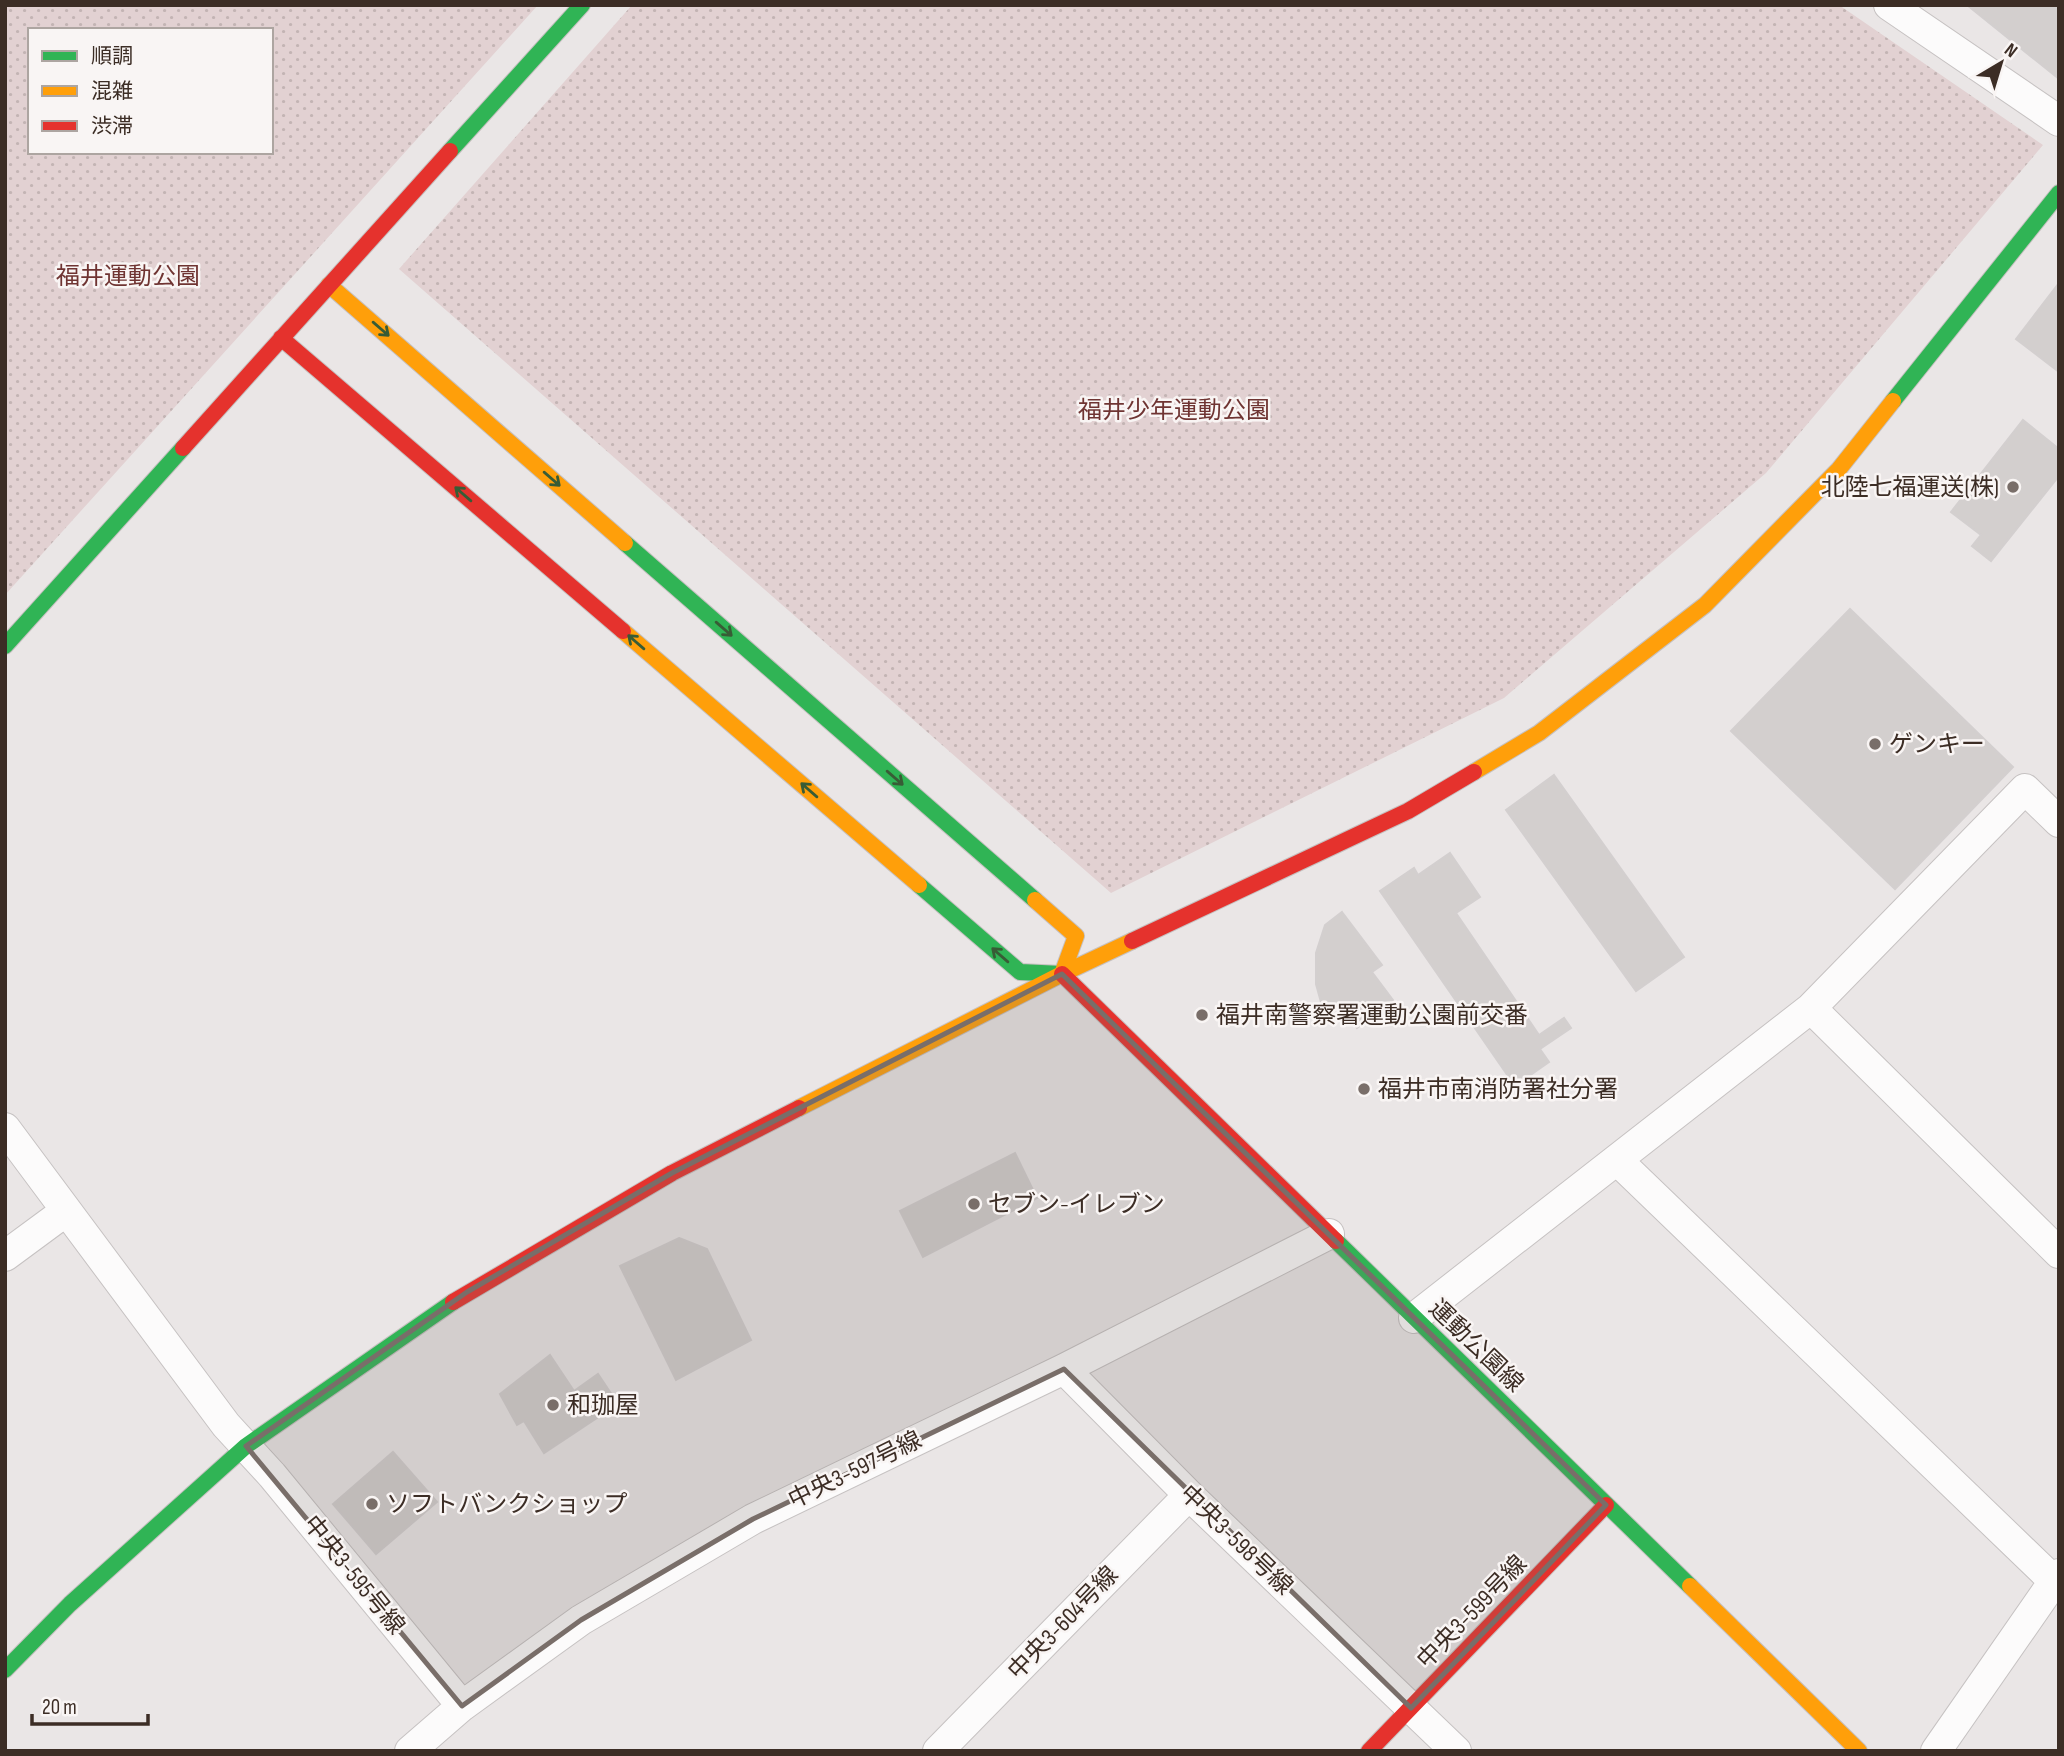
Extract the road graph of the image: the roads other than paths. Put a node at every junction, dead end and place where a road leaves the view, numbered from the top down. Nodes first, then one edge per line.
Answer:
1 (582, 5) edge
2 (1894, 7) edge
3 (2059, 121) edge
4 (2059, 193) edge
5 (329, 285) junction
6 (281, 338) junction
7 (5, 646) edge
8 (2059, 822) edge
9 (1062, 974) junction
10 (1811, 1008) junction
11 (5, 1128) edge
12 (1618, 1161) junction
13 (66, 1211) junction
14 (1329, 1234) junction
15 (2059, 1254) edge
16 (5, 1256) edge
17 (1414, 1318) junction
18 (1063, 1369) junction
19 (246, 1446) junction
20 (1189, 1494) junction
21 (1606, 1505) junction
22 (2057, 1578) edge
23 (5, 1670) edge
24 (462, 1706) junction
25 (1411, 1708) junction
26 (410, 1751) edge
27 (938, 1751) edge
28 (1370, 1751) edge
29 (1456, 1751) edge
30 (1859, 1751) edge
31 (1936, 1751) edge

1 - 5 street
2 - 3 street
4 - 9 street
5 - 6 street
5 -> 9 street
6 - 7 street
9 -> 6 street
8 - 10 street
9 - 14 street, 運動公園線
9 - 19 street
10 - 12 street
10 - 15 street
11 - 13 street, 中央3-595号線
12 - 17 street
12 - 22 street
13 - 16 street
13 - 19 street, 中央3-595号線
14 - 17 street, 運動公園線
14 - 18 street, 中央3-597号線
17 - 21 street, 運動公園線
18 - 20 street, 中央3-598号線
18 - 24 street, 中央3-597号線
19 - 23 street
19 - 24 street, 中央3-595号線
20 - 25 street, 中央3-598号線
20 - 27 street, 中央3-604号線
21 - 25 street, 中央3-599号線
21 - 30 street, 運動公園線
22 - 31 street
24 - 26 street, 中央3-597号線
25 - 28 street, 中央3-599号線
25 - 29 street, 中央3-598号線

